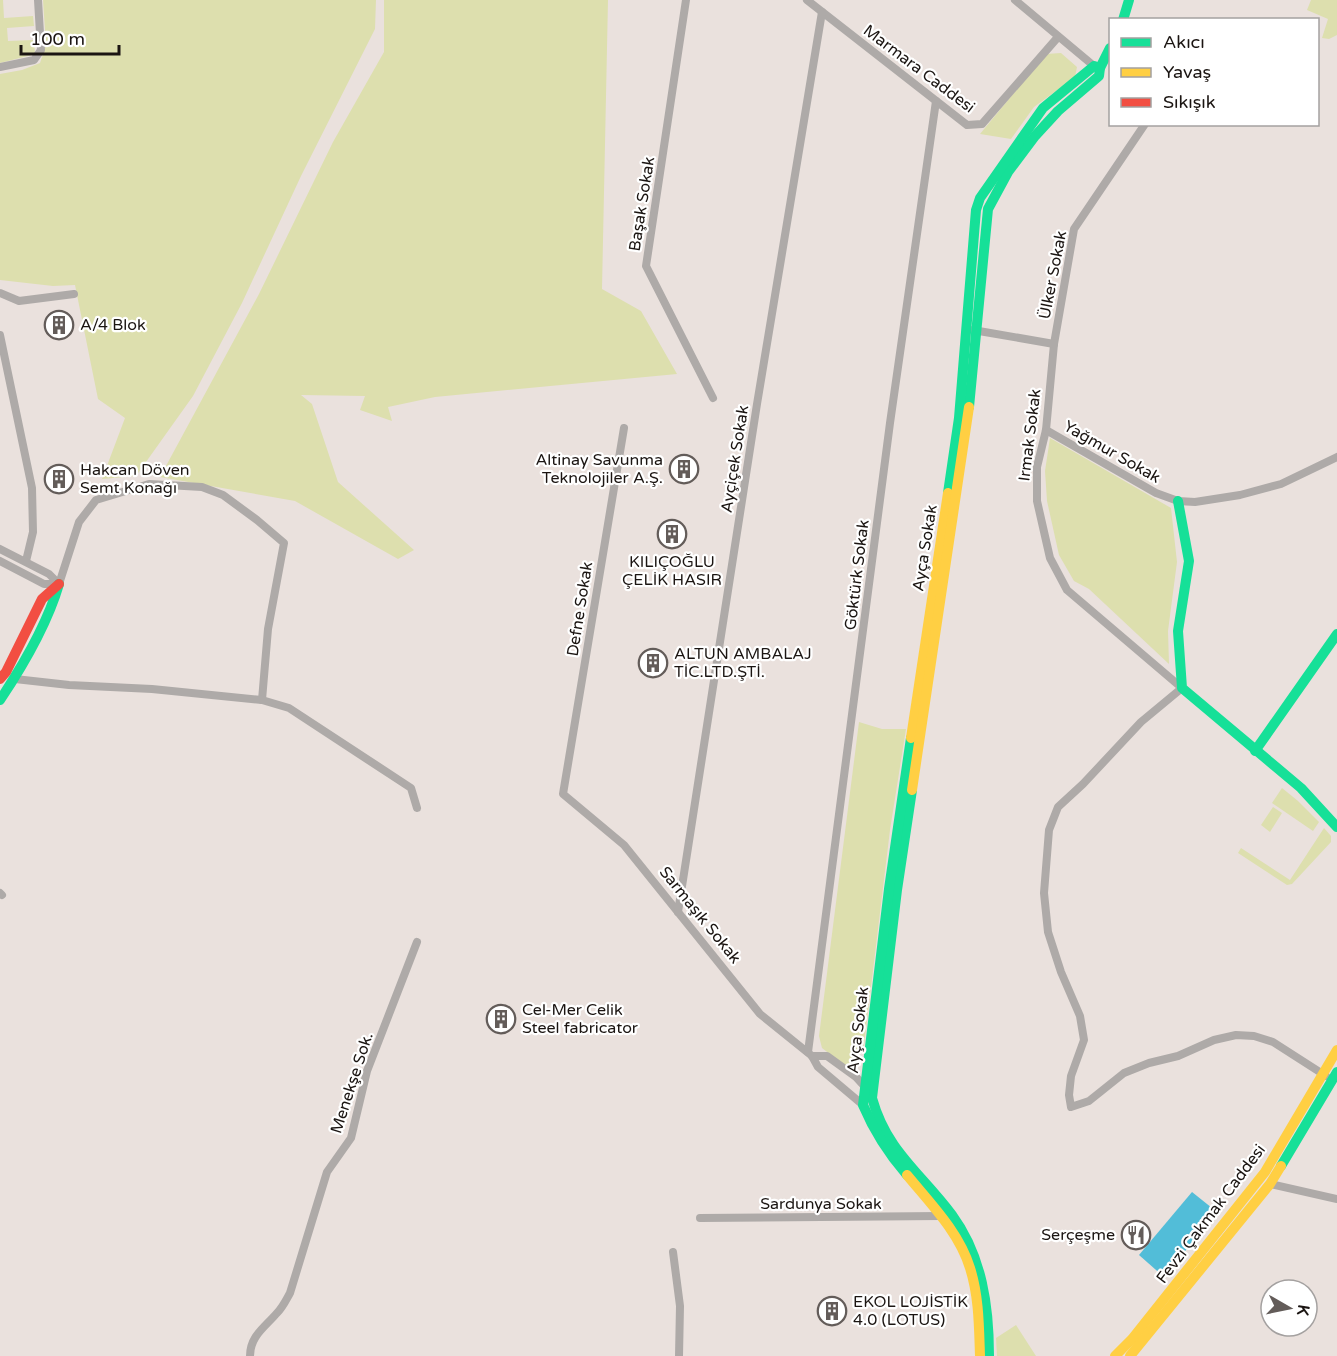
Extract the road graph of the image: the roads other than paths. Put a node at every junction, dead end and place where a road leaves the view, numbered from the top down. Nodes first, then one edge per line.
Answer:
1 (38, 0) edge
2 (686, 0) edge
3 (807, 0) edge
4 (1015, 0) edge
5 (1129, 0) edge
6 (822, 12) junction
7 (1124, 18) edge
8 (1058, 37) junction
9 (1109, 49) edge
10 (0, 67) edge
11 (1097, 67) junction
12 (936, 101) junction
13 (1144, 126) edge
14 (0, 293) edge
15 (74, 294) dead end
16 (971, 329) junction
17 (0, 335) edge
18 (1054, 344) junction
19 (713, 398) dead end
20 (624, 428) dead end
21 (1046, 430) junction
22 (1337, 457) edge
23 (1178, 501) junction
24 (0, 549) edge
25 (0, 561) edge
26 (26, 561) junction
27 (59, 584) junction
28 (1337, 634) edge
29 (0, 679) edge
30 (15, 679) junction
31 (924, 686) junction
32 (1182, 688) junction
33 (0, 700) edge
34 (262, 700) junction
35 (1255, 751) junction
36 (564, 794) joint
37 (417, 808) dead end
38 (1337, 827) edge
39 (678, 912) junction
40 (417, 942) dead end
41 (1337, 1050) edge
42 (810, 1054) junction
43 (871, 1070) junction
44 (852, 1074) junction
45 (1331, 1075) edge
46 (842, 1086) junction
47 (866, 1087) junction
48 (870, 1104) junction
49 (1270, 1184) junction
50 (1337, 1199) edge
51 (941, 1216) junction
52 (700, 1218) dead end
53 (957, 1231) junction
54 (673, 1252) dead end
55 (982, 1313) junction
56 (250, 1356) edge
57 (679, 1356) edge
58 (980, 1356) edge
59 (989, 1356) edge
60 (1115, 1356) edge
61 (1130, 1356) edge

1 - 10 street
2 - 19 street, Başak Sokak
3 - 6 street, Marmara Caddesi
4 - 8 street
5 - 7 street
6 - 12 street, Marmara Caddesi
6 - 39 street, Ayçiçek Sokak
8 - 11 street
8 - 12 street, Marmara Caddesi
9 - 11 street
11 - 16 street
12 - 42 street, Göktürk Sokak
13 - 18 street, Ülker Sokak
14 - 15 street
16 - 18 street
16 - 31 street, Ayça Sokak
16 - 31 street, Ayça Sokak
17 - 26 street
18 - 21 street, Irmak Sokak
20 - 36 street, Defne Sokak
21 - 23 street, Yağmur Sokak
21 - 32 street, Irmak Sokak
22 - 23 street, Yağmur Sokak
23 - 32 street
24 - 26 street
25 - 27 street
26 - 27 street
27 - 29 street
27 - 30 street
27 - 34 street
28 - 35 street
30 - 33 street
30 - 34 street
31 - 43 street, Ayça Sokak
32 - 35 street
32 - 45 street
34 - 37 street
35 - 38 street
36 - 39 street, Sarmaşık Sokak
39 - 42 street, Sarmaşık Sokak
40 - 56 street, Menekşe Sok.
41 - 45 street, Fevzi Çakmak Caddesi
42 - 44 street, Sarmaşık Sokak
42 - 46 street, Sarmaşık Sokak
43 - 44 street
43 - 47 street, Ayça Sokak
43 - 48 street, Ayça Sokak
44 - 47 street, Sarmaşık Sokak
45 - 49 street, Fevzi Çakmak Caddesi
45 - 60 street, Fevzi Çakmak Caddesi
46 - 47 street
46 - 48 street, Sarmaşık Sokak
47 - 48 street, Ayça Sokak
48 - 51 street, Sarmaşık Sokak
48 - 53 street, Sarmaşık Sokak
49 - 50 street
49 - 61 street, Fevzi Çakmak Caddesi
51 - 52 street, Sardunya Sokak
51 - 53 street, Sarmaşık Sokak
53 - 55 street, Sarmaşık Sokak
54 - 57 street
55 - 58 street, Sarmaşık Sokak
55 - 59 street, Sarmaşık Sokak

